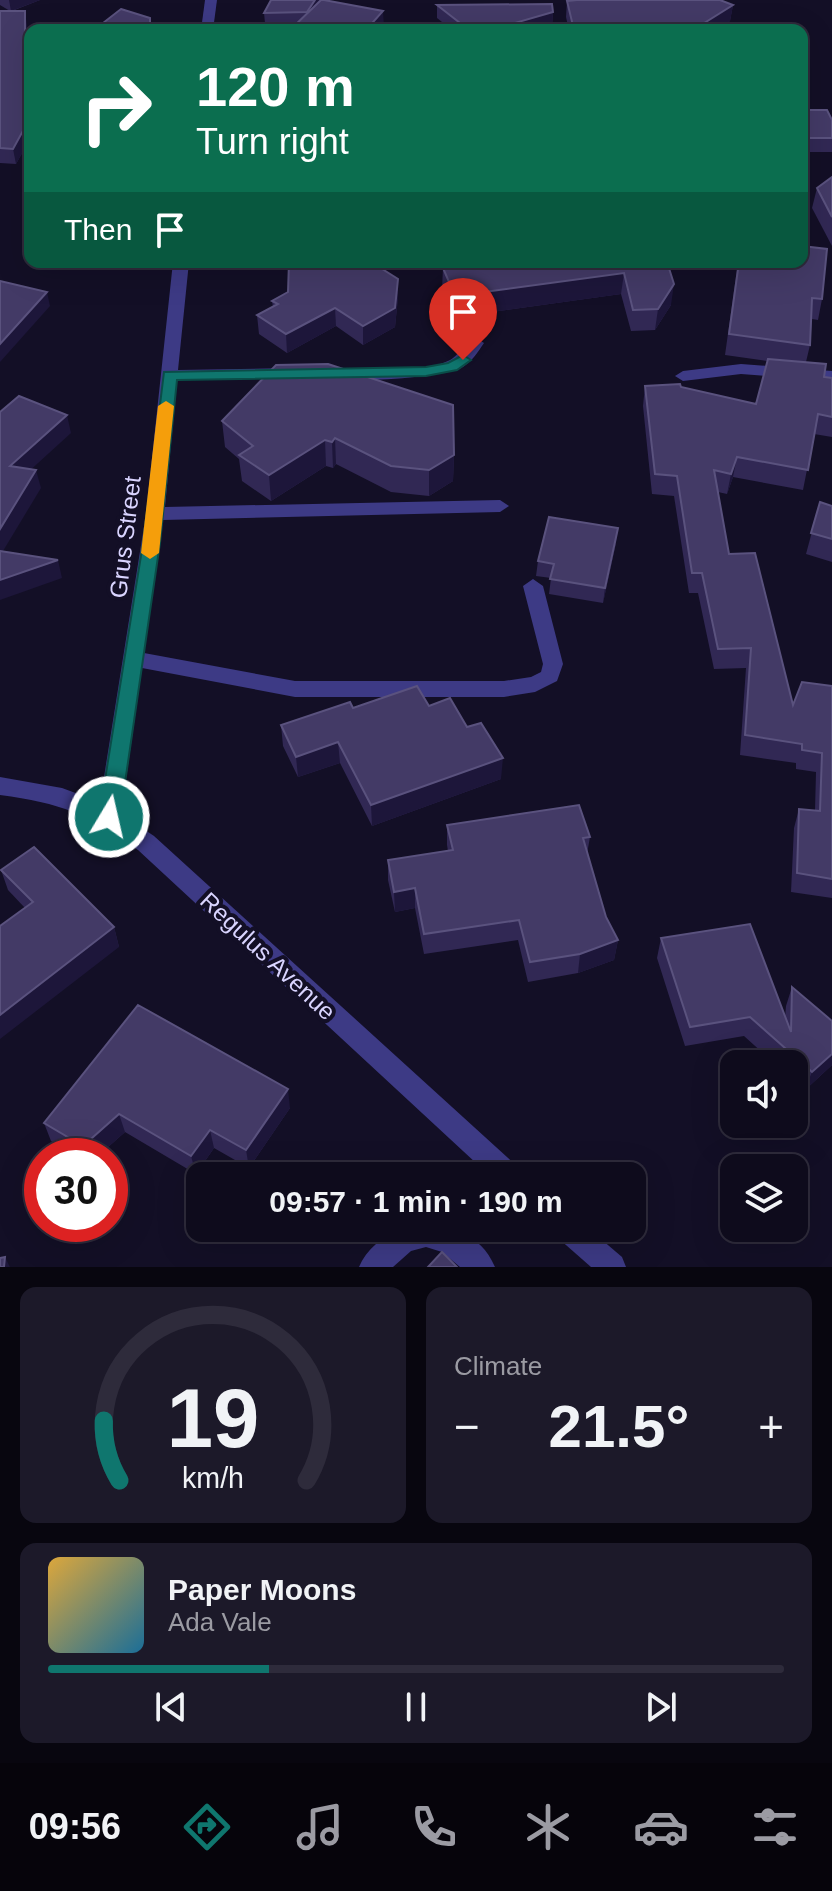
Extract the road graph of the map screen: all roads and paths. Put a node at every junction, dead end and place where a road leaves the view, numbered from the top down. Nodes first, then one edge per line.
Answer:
1 (211, 0) edge
2 (208, 24) edge
3 (180, 268) edge
4 (476, 343) dead end
5 (169, 375) junction
6 (683, 376) dead end
7 (832, 376) edge
8 (500, 506) dead end
9 (155, 514) junction
10 (533, 586) dead end
11 (136, 659) junction
12 (0, 786) edge
13 (109, 817) junction
14 (494, 1162) edge
15 (584, 1242) edge
16 (373, 1267) edge
17 (481, 1267) edge
18 (612, 1267) edge

1 - 2 street
3 - 5 street, Grus Street
4 - 5 street
5 - 9 street, Grus Street
6 - 7 street
8 - 9 street
9 - 11 street, Grus Street
10 - 11 street
11 - 13 street, Grus Street
12 - 13 street, Regulus Avenue
13 - 14 street, Regulus Avenue
15 - 18 street
16 - 17 street

